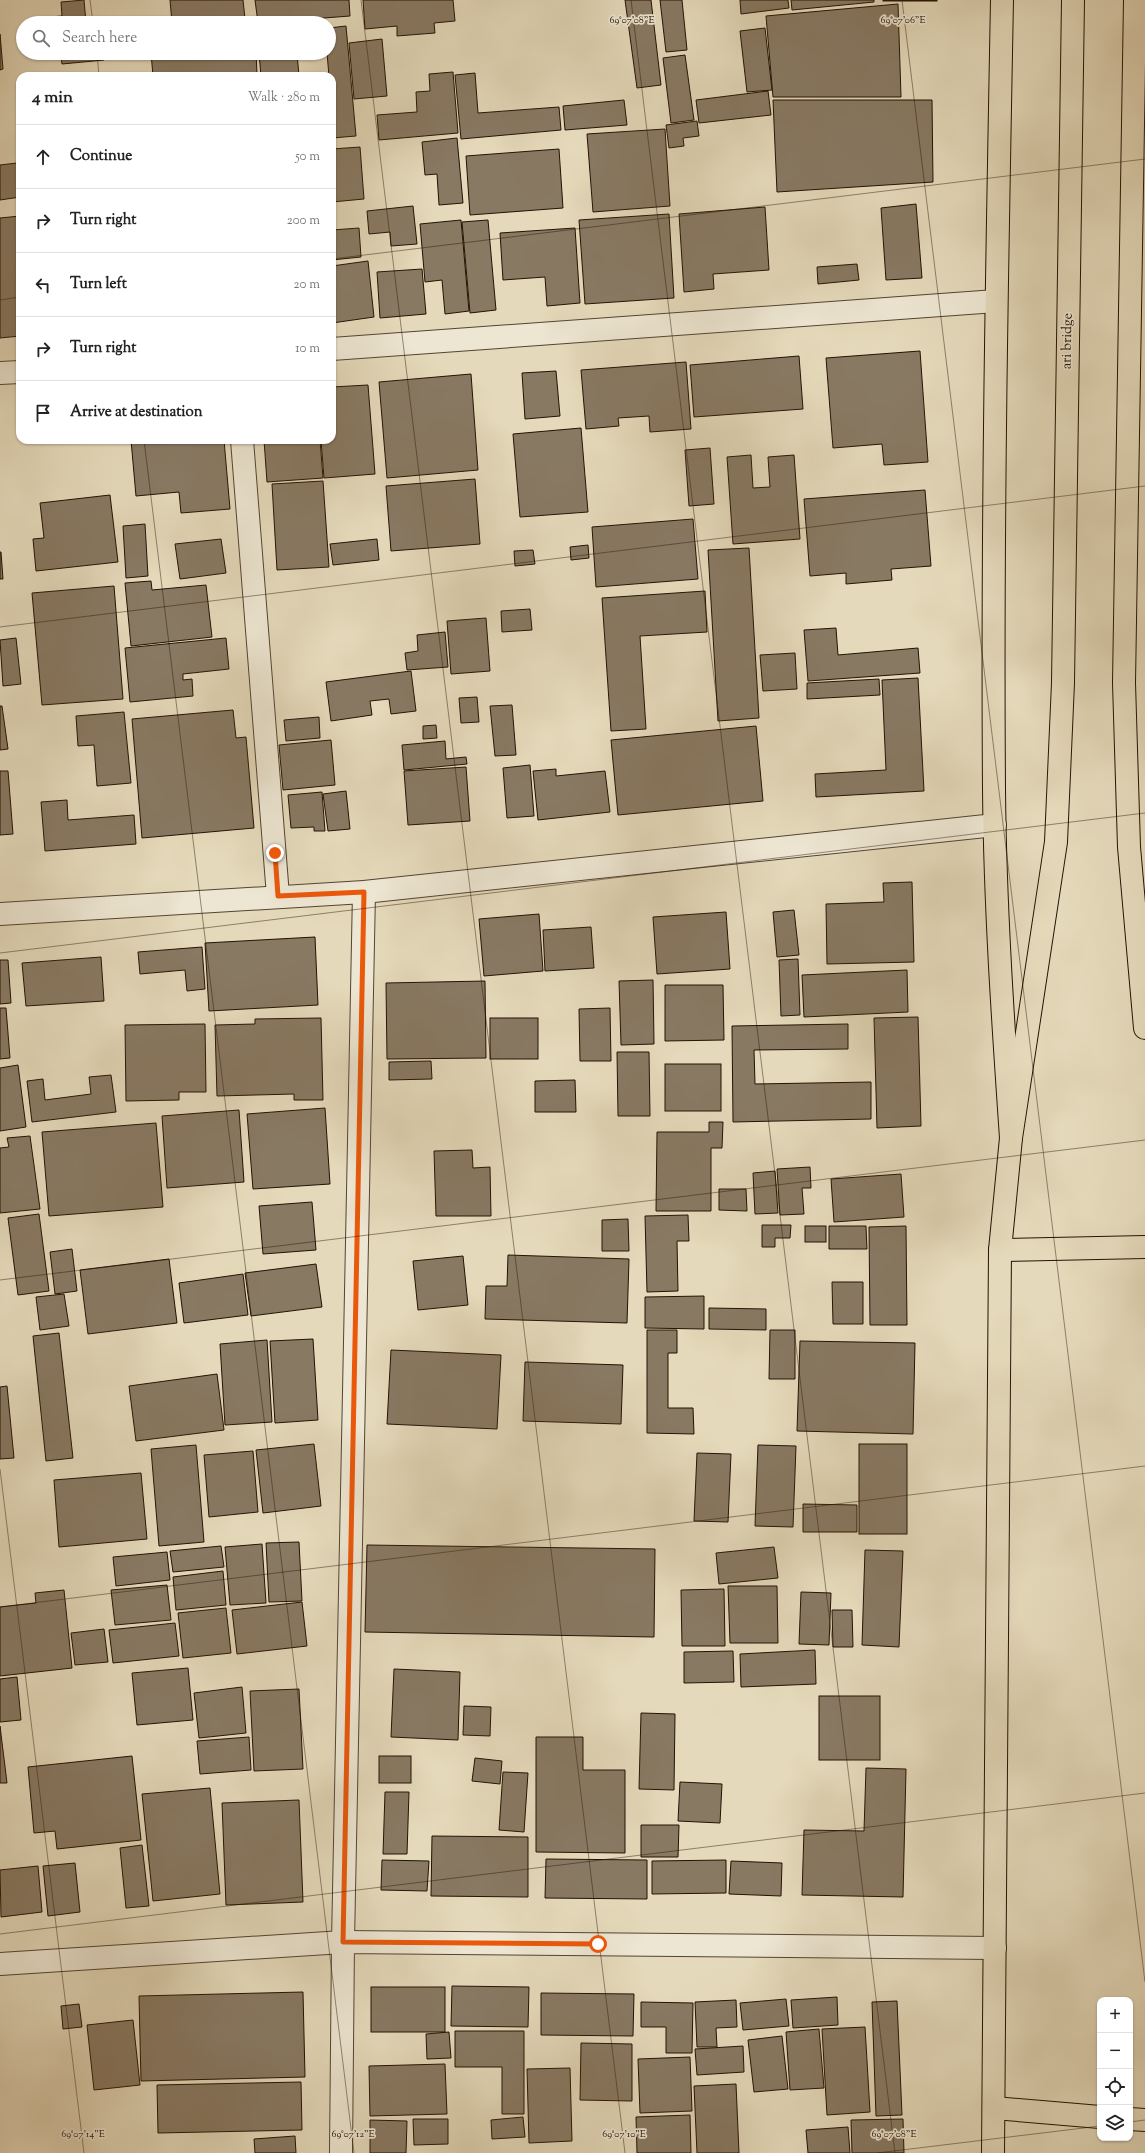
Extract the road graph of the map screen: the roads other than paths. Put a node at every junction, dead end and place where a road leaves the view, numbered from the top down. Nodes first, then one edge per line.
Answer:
1 (1002, 0) edge
2 (1073, 0) edge
3 (1135, 0) edge
4 (996, 301) junction
5 (336, 349) edge
6 (16, 372) edge
7 (0, 373) edge
8 (242, 444) edge
9 (995, 825) junction
10 (364, 892) junction
11 (278, 896) junction
12 (0, 914) edge
13 (1145, 1028) edge
14 (1011, 1138) junction
15 (1145, 1247) edge
16 (1000, 1250) junction
17 (343, 1942) junction
18 (995, 1948) junction
19 (0, 1964) edge
20 (994, 2108) junction
21 (1097, 2117) edge
22 (1133, 2119) edge
23 (1145, 2120) edge
24 (341, 2153) edge
25 (993, 2153) edge

1 - 4 main road
2 - 14 main road, ari bridge
3 - 13 main road
4 - 5 street
4 - 9 main road
6 - 7 street
8 - 11 street
9 - 10 street
9 - 14 main road
10 - 11 street
10 - 17 street
11 - 12 street
14 - 16 main road
15 - 16 main road
16 - 18 main road
17 - 18 street
17 - 19 street
17 - 24 street
18 - 20 main road
20 - 21 main road
20 - 25 main road
22 - 23 main road

